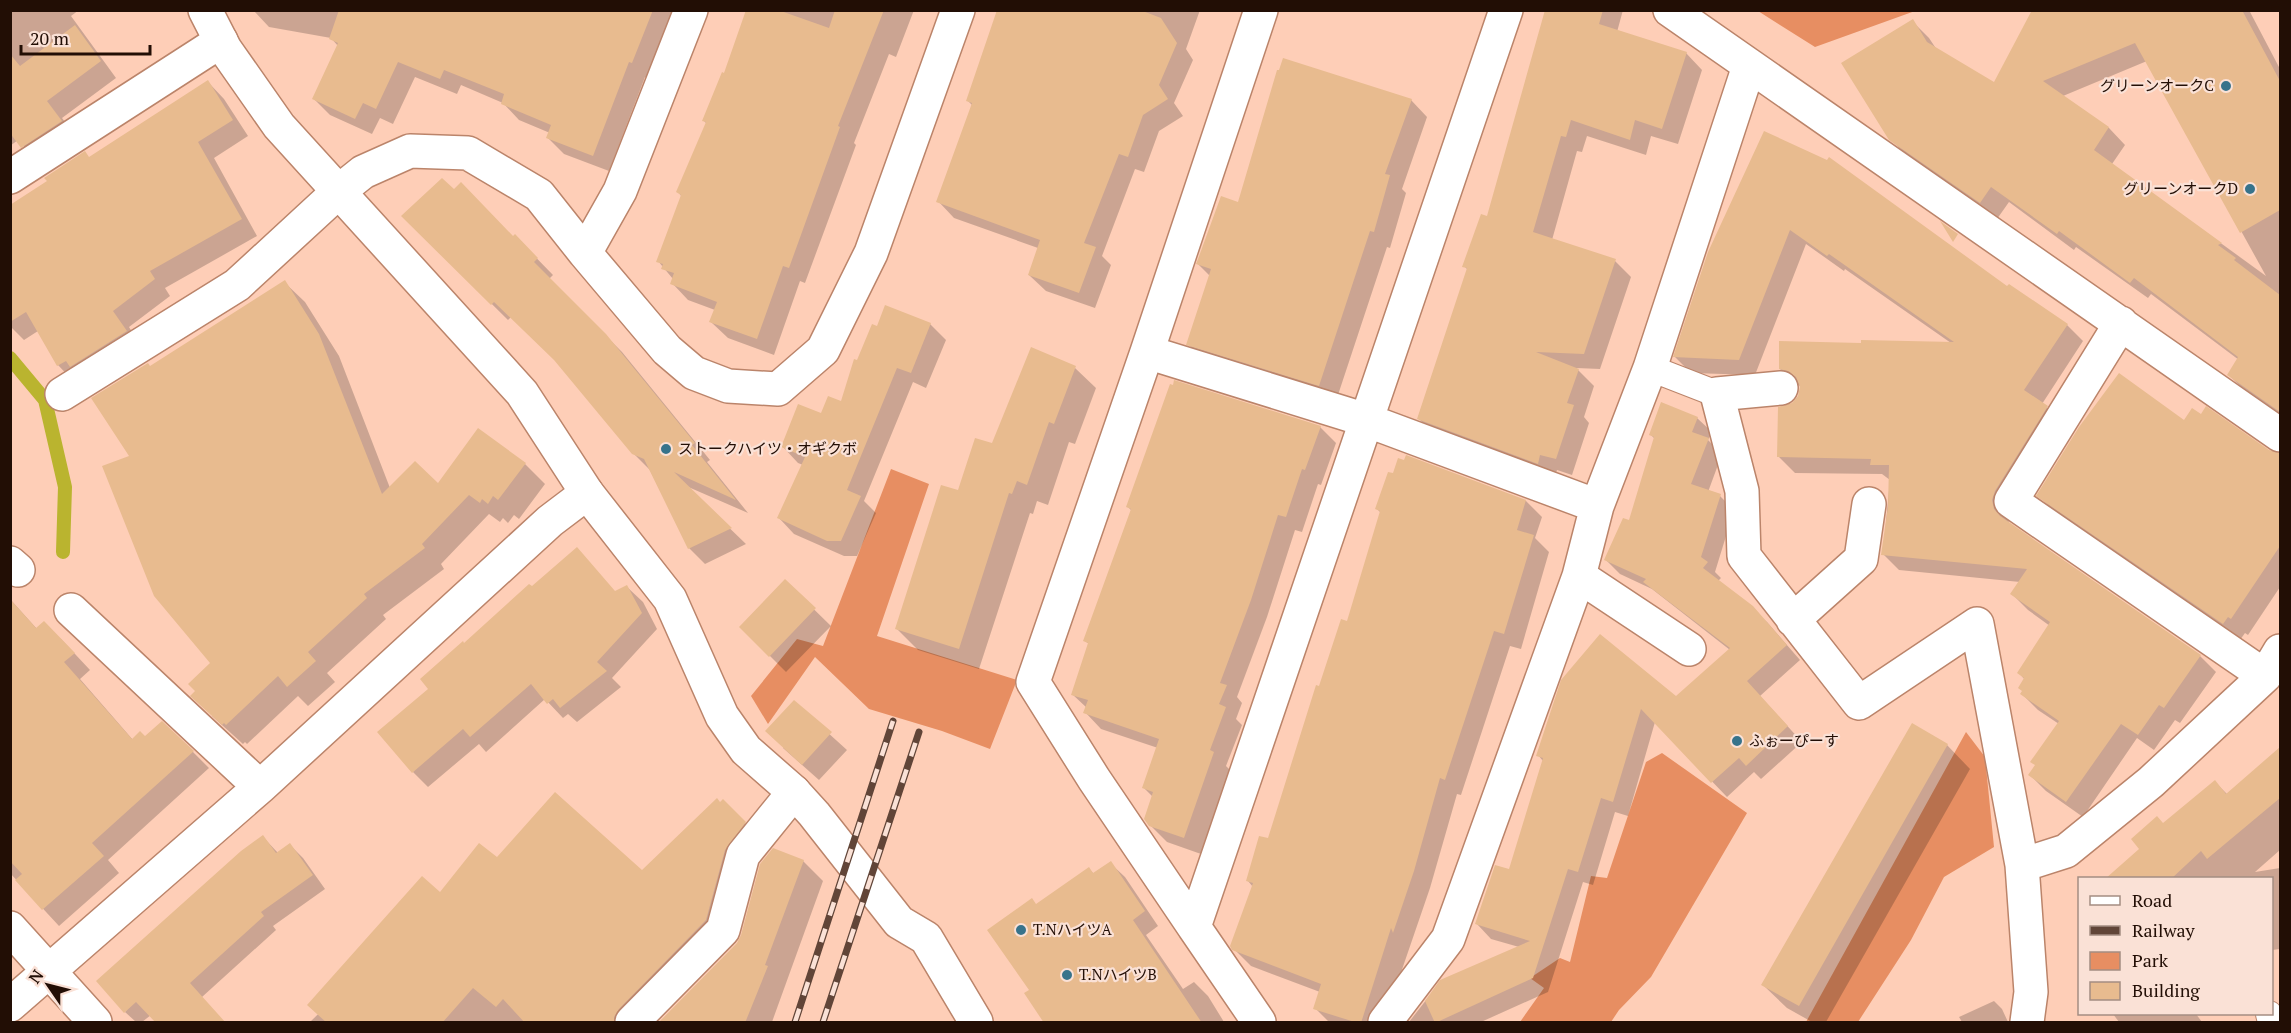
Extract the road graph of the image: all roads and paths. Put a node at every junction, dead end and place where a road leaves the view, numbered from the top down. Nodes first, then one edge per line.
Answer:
1 (205, 10) edge
2 (691, 10) edge
3 (958, 10) edge
4 (1261, 10) edge
5 (1506, 10) edge
6 (1670, 10) edge
7 (221, 41) junction
8 (1749, 66) junction
9 (10, 177) edge
10 (338, 192) junction
11 (585, 253) junction
12 (2121, 324) junction
13 (1147, 352) junction
14 (1650, 368) junction
15 (1781, 388) dead end
16 (62, 394) dead end
17 (1718, 394) junction
18 (1365, 420) junction
19 (2280, 435) edge
20 (587, 493) junction
21 (1869, 504) dead end
22 (1597, 506) junction
23 (1580, 576) junction
24 (71, 610) dead end
25 (1793, 620) junction
26 (1689, 649) dead end
27 (2273, 664) edge
28 (260, 787) junction
29 (794, 792) junction
30 (2022, 865) junction
31 (1194, 927) junction
32 (10, 928) edge
33 (49, 971) junction
34 (10, 1005) edge
35 (95, 1023) edge
36 (632, 1023) edge
37 (976, 1023) edge
38 (1259, 1023) edge
39 (1385, 1023) edge
40 (2027, 1023) edge

1 - 7 street
2 - 11 street
3 - 11 street
4 - 13 street
5 - 18 street
6 - 8 street
7 - 9 street
7 - 10 street
8 - 12 street
8 - 14 street
10 - 11 street
10 - 16 street
10 - 20 street
12 - 19 street
12 - 27 street
13 - 18 street
13 - 31 street
14 - 17 lane
14 - 22 street
15 - 17 street
17 - 25 street
18 - 22 street
18 - 31 street
20 - 28 street
20 - 29 street
21 - 25 street
22 - 23 street
23 - 26 street
23 - 39 street
24 - 28 street
25 - 30 street
27 - 30 street
28 - 33 street
29 - 36 street
29 - 37 street
30 - 40 street
31 - 38 street
32 - 33 street
33 - 34 street
33 - 35 street

